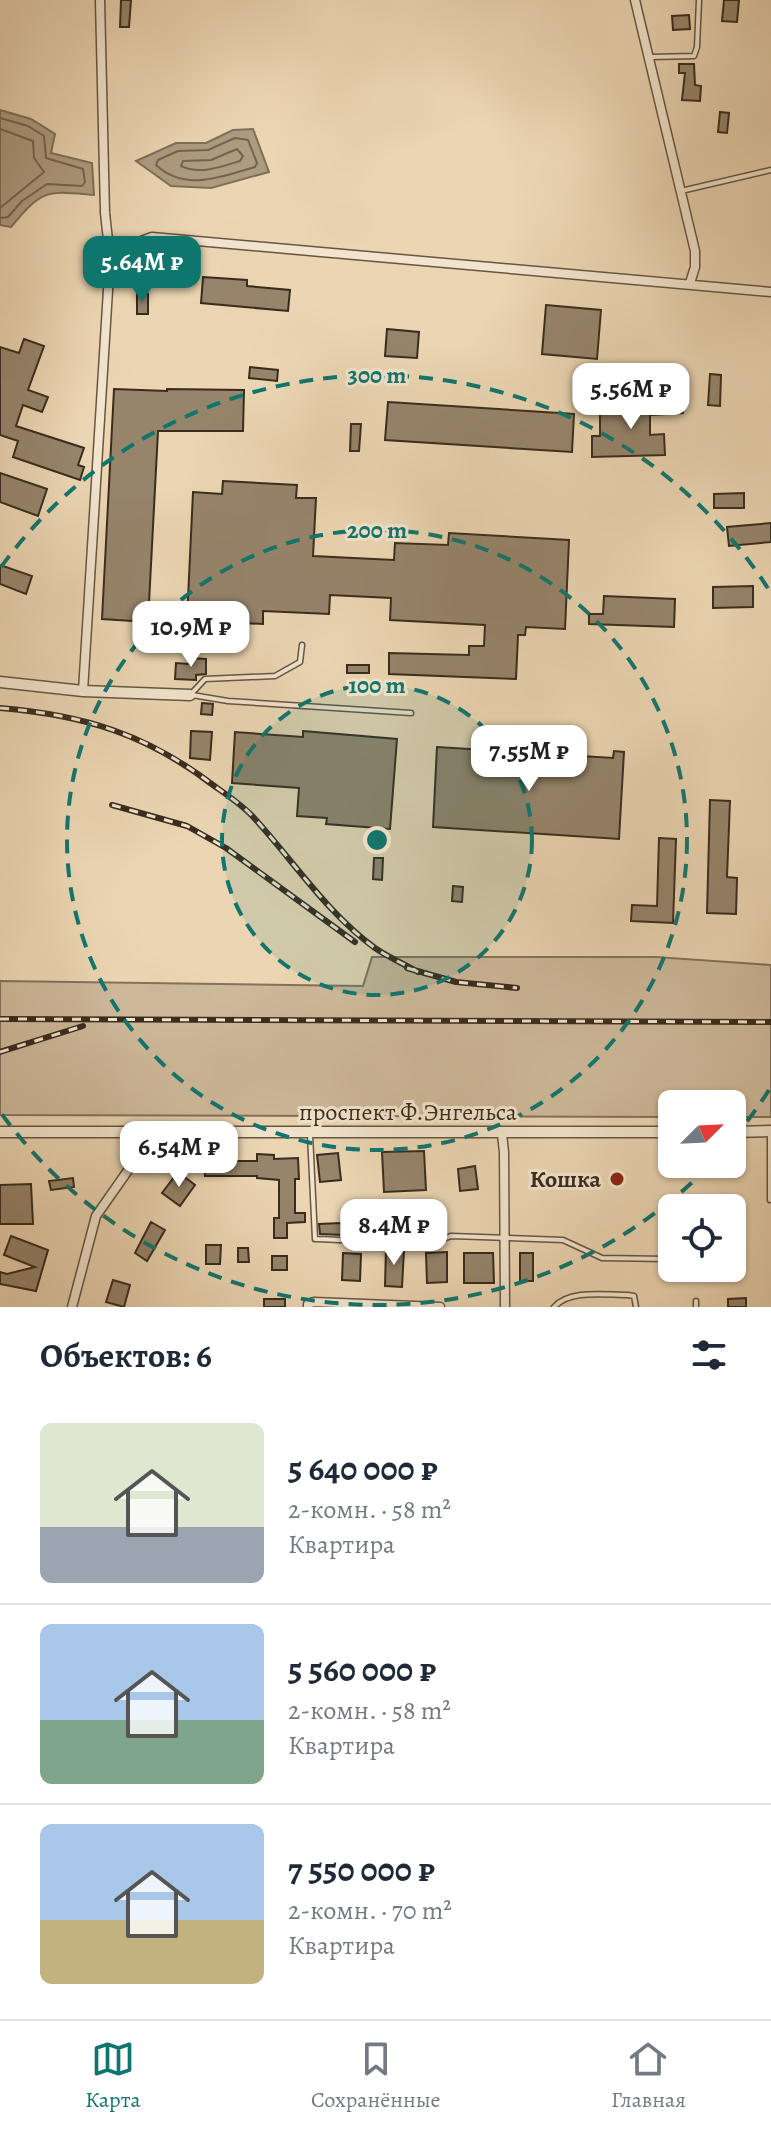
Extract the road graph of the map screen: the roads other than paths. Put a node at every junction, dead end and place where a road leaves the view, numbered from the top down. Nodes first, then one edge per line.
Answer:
1 (100, 0) edge
2 (635, 0) edge
3 (699, 0) edge
4 (651, 57) junction
5 (771, 170) edge
6 (681, 191) junction
7 (110, 258) junction
8 (690, 283) junction
9 (771, 292) edge
10 (302, 645) dead end
11 (0, 682) edge
12 (83, 691) junction
13 (190, 695) junction
14 (411, 713) dead end
15 (167, 1130) junction
16 (770, 1131) edge
17 (0, 1132) edge
18 (310, 1132) junction
19 (658, 1132) edge
20 (746, 1132) edge
21 (502, 1134) junction
22 (770, 1200) edge
23 (503, 1239) junction
24 (658, 1259) edge
25 (72, 1307) edge
26 (308, 1307) edge
27 (440, 1307) edge
28 (505, 1307) edge
29 (554, 1307) edge
30 (636, 1307) edge

1 - 7 street
2 - 4 street
3 - 4 lane
4 - 6 street
5 - 6 lane
6 - 8 street
7 - 8 street
7 - 12 street
8 - 9 street
10 - 13 lane
11 - 12 street
12 - 13 street
13 - 14 lane
15 - 17 street, проспект Ф.Энгельса
15 - 18 street, проспект Ф.Энгельса
15 - 25 street
16 - 20 street
16 - 22 lane
18 - 21 street, проспект Ф.Энгельса
18 - 23 lane
19 - 21 street, проспект Ф.Энгельса
21 - 23 street
23 - 24 lane
23 - 28 street
26 - 27 street
29 - 30 lane

